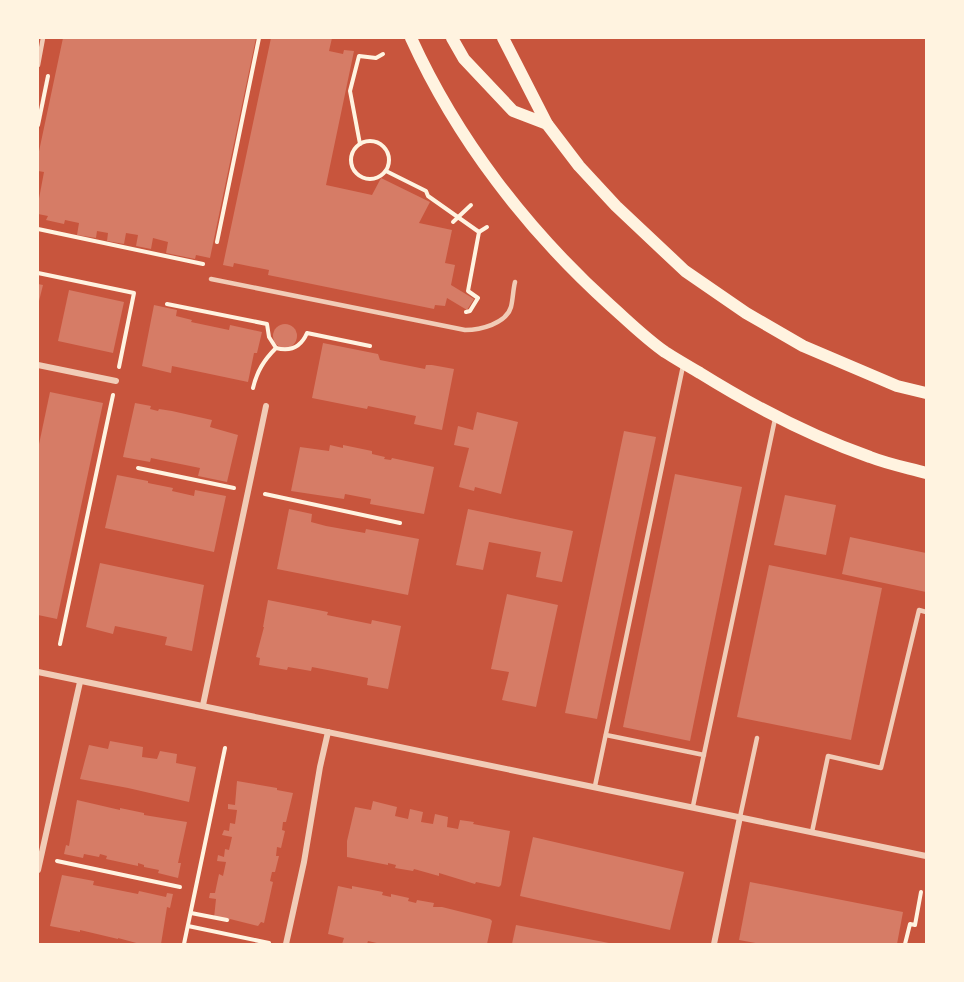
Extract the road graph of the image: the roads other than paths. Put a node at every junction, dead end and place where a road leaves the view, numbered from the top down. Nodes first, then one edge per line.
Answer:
1 (44, 38) edge
2 (411, 38) edge
3 (452, 38) edge
4 (503, 38) edge
5 (38, 65) edge
6 (547, 124) junction
7 (211, 279) dead end
8 (515, 282) dead end
9 (684, 363) junction
10 (38, 365) edge
11 (38, 373) edge
12 (116, 381) road end
13 (927, 393) edge
14 (266, 406) dead end
15 (775, 417) junction
16 (927, 473) edge
17 (927, 612) edge
18 (38, 672) edge
19 (80, 682) junction
20 (203, 705) junction
21 (328, 732) junction
22 (606, 735) junction
23 (757, 738) dead end
24 (704, 755) junction
25 (596, 786) junction
26 (693, 806) junction
27 (740, 817) junction
28 (812, 832) junction
29 (927, 856) edge
30 (38, 870) edge
31 (286, 945) edge
32 (714, 945) edge

1 - 5 lane
2 - 9 main road
3 - 6 main road
4 - 6 main road
6 - 13 main road
7 - 8 lane
9 - 15 main road
9 - 22 lane
10 - 11 street
10 - 12 street
14 - 20 street
15 - 16 main road
15 - 24 lane
17 - 28 lane
18 - 19 street
19 - 20 street
19 - 30 street
20 - 21 street
21 - 25 street
21 - 31 street
22 - 24 lane
22 - 25 lane
23 - 27 lane
24 - 26 lane
25 - 26 street
26 - 27 street
27 - 28 street
27 - 32 street
28 - 29 street

